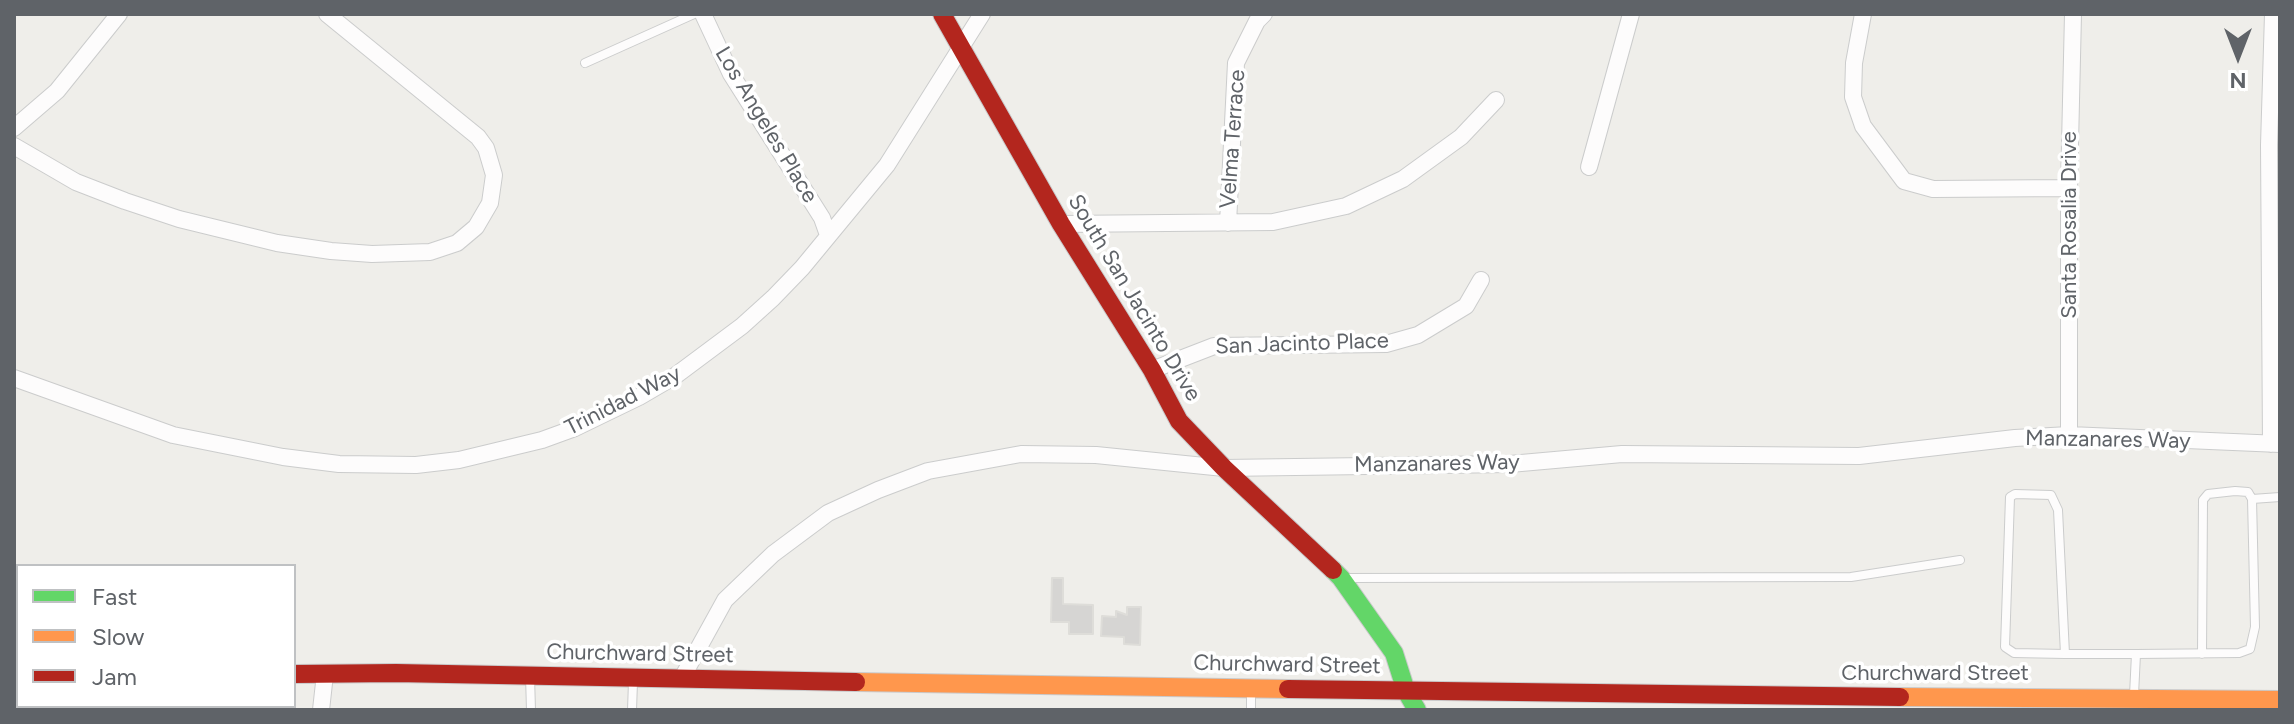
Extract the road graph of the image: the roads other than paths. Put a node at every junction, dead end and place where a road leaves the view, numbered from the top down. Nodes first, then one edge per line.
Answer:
1 (119, 14) edge
2 (327, 14) edge
3 (694, 14) edge
4 (703, 14) edge
5 (942, 14) edge
6 (982, 14) edge
7 (1264, 14) edge
8 (1631, 14) edge
9 (1863, 14) edge
10 (2073, 14) edge
11 (2273, 14) edge
12 (963, 47) junction
13 (585, 63) dead end
14 (1496, 100) dead end
15 (14, 128) edge
16 (14, 146) edge
17 (1589, 167) dead end
18 (2069, 188) junction
19 (1228, 223) junction
20 (1061, 224) junction
21 (828, 235) junction
22 (1481, 280) dead end
23 (1152, 370) junction
24 (14, 378) edge
25 (2069, 435) junction
26 (2276, 444) edge
27 (1224, 468) junction
28 (2280, 497) edge
29 (2252, 499) junction
30 (1960, 560) dead end
31 (1341, 578) junction
32 (2065, 654) junction
33 (2136, 654) junction
34 (2202, 654) junction
35 (296, 674) edge
36 (325, 674) junction
37 (530, 675) junction
38 (633, 677) junction
39 (682, 678) junction
40 (1251, 688) junction
41 (1406, 691) junction
42 (2134, 698) junction
43 (2280, 700) edge
44 (1840, 704) edge
45 (2235, 705) edge
46 (321, 710) edge
47 (531, 710) edge
48 (632, 710) edge
49 (1251, 710) edge
50 (1417, 710) edge

1 - 15 street
2 - 16 street
3 - 13 lane
4 - 21 street, Los Angeles Place
5 - 12 street, South San Jacinto Drive
6 - 12 street, Trinidad Way
7 - 19 street, Velma Terrace
8 - 17 street
9 - 18 street
10 - 18 street, Santa Rosalia Drive
11 - 26 street
12 - 20 street, South San Jacinto Drive
12 - 21 street, Trinidad Way
14 - 19 street
18 - 25 street, Santa Rosalia Drive
19 - 20 street
20 - 23 street, South San Jacinto Drive
21 - 24 street, Trinidad Way
22 - 23 street, San Jacinto Place
23 - 27 street, South San Jacinto Drive
25 - 26 street, Manzanares Way
25 - 27 street, Manzanares Way
27 - 31 street, South San Jacinto Drive
27 - 39 street, Manzanares Way
28 - 29 lane
29 - 34 lane
29 - 34 lane
30 - 31 lane
31 - 41 street, South San Jacinto Drive
32 - 32 lane
32 - 33 lane
33 - 34 lane
33 - 42 lane
35 - 36 street, Churchward Street
36 - 37 street, Churchward Street
36 - 46 street
37 - 38 street, Churchward Street
37 - 47 lane
38 - 39 street, Churchward Street
38 - 48 lane
39 - 40 street, Churchward Street
40 - 41 street, Churchward Street
40 - 49 lane
41 - 44 street, Churchward Street
41 - 50 street, South San Jacinto Drive
42 - 44 street, Churchward Street
42 - 45 street, Churchward Street
43 - 45 street, Churchward Street

